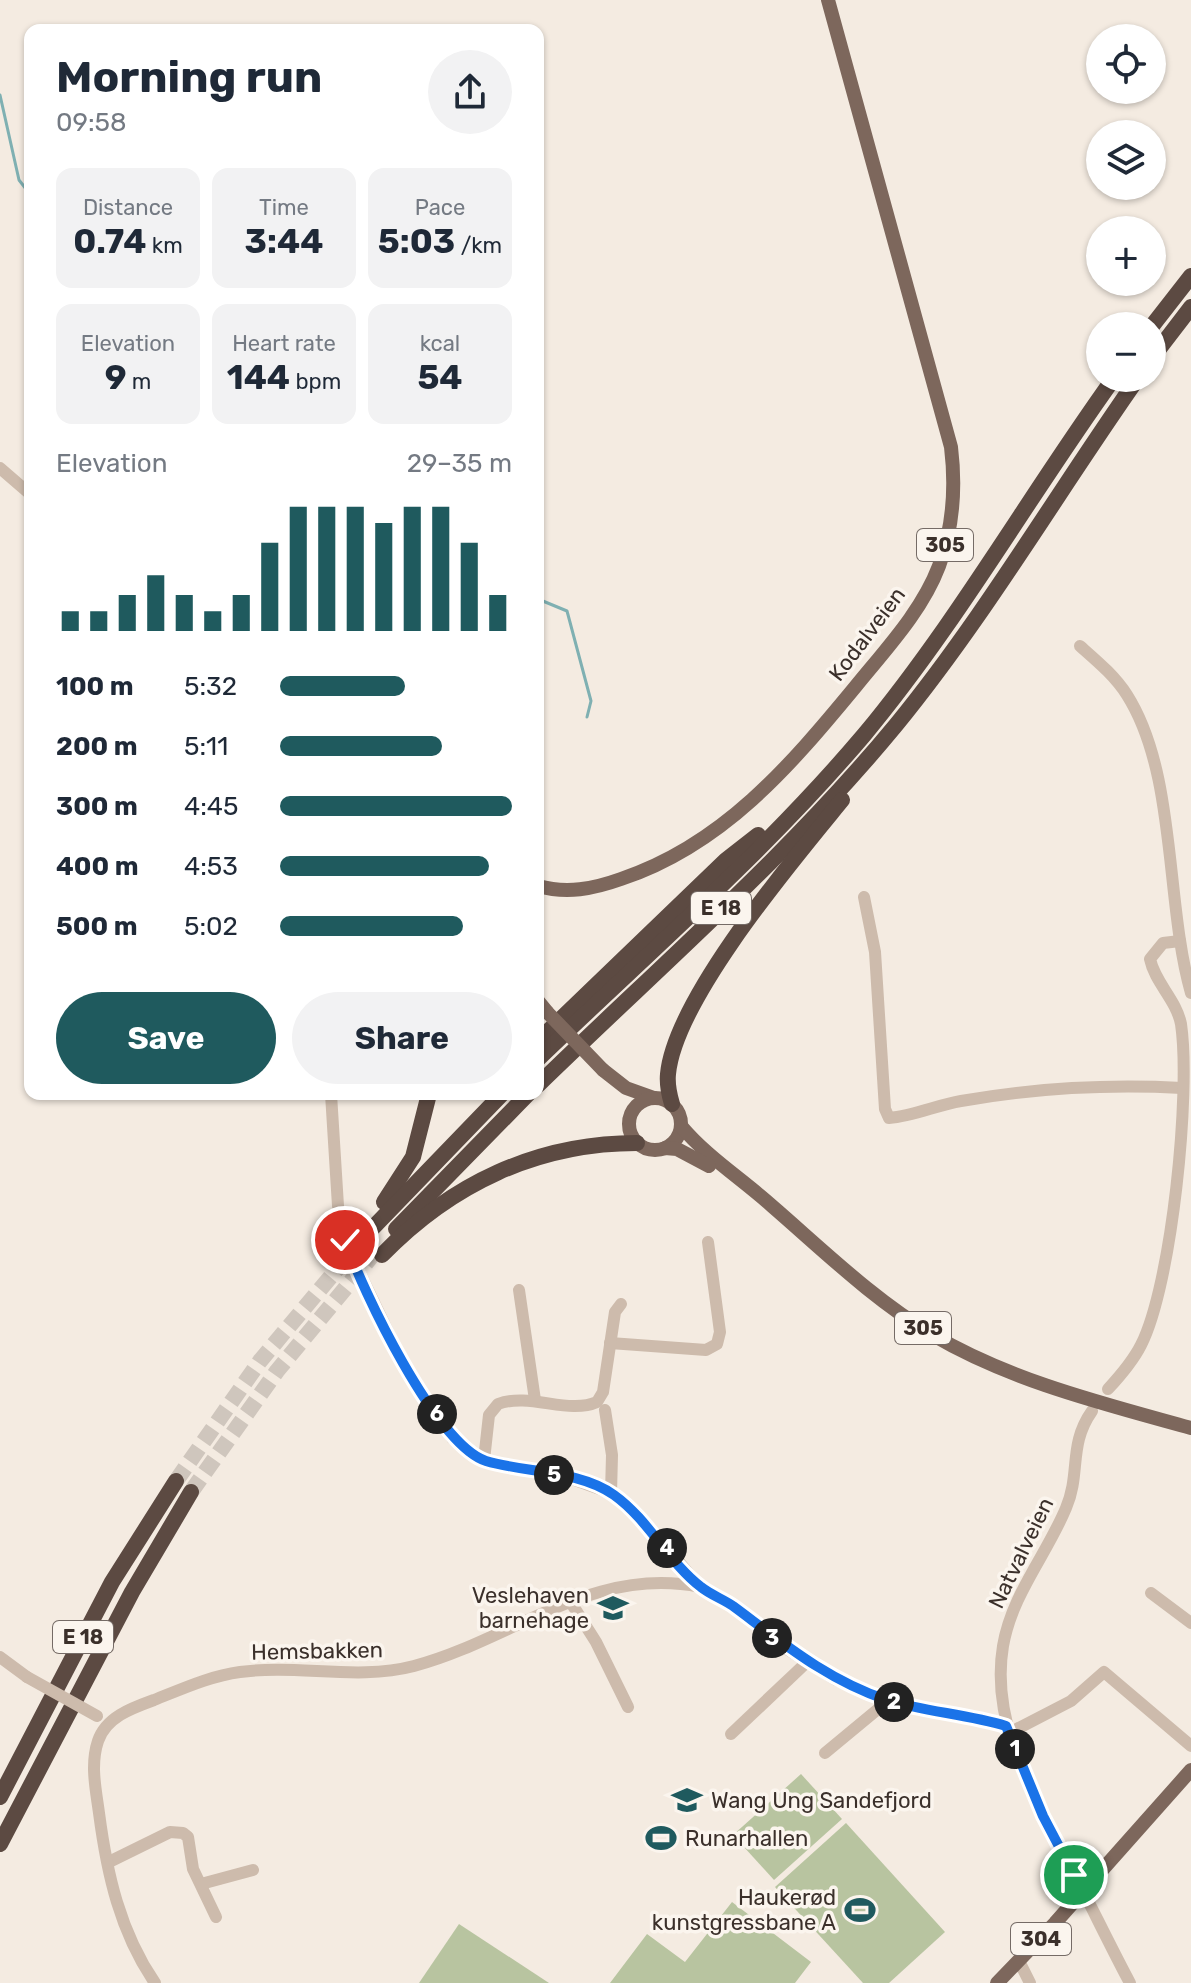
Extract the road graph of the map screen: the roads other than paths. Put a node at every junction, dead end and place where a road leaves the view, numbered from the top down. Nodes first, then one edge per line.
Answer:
1 (828, 0) edge
2 (1191, 276) edge
3 (1191, 307) edge
4 (1163, 312) edge
5 (1166, 340) edge
6 (1105, 392) edge
7 (1128, 392) edge
8 (0, 468) edge
9 (24, 489) edge
10 (1080, 646) dead end
11 (896, 724) junction
12 (845, 757) junction
13 (544, 887) edge
14 (864, 897) dead end
15 (1180, 941) junction
16 (1191, 993) edge
17 (544, 1009) edge
18 (544, 1035) edge
19 (544, 1053) edge
20 (603, 1070) junction
21 (544, 1079) edge
22 (1182, 1088) junction
23 (655, 1098) junction
24 (331, 1100) edge
25 (428, 1100) edge
26 (496, 1100) edge
27 (522, 1100) edge
28 (672, 1104) junction
29 (631, 1115) junction
30 (681, 1126) junction
31 (637, 1143) junction
32 (665, 1148) junction
33 (792, 1223) junction
34 (708, 1242) dead end
35 (519, 1290) dead end
36 (621, 1304) dead end
37 (610, 1343) junction
38 (1108, 1389) dead end
39 (1078, 1393) junction
40 (535, 1400) junction
41 (605, 1410) dead end
42 (1092, 1411) dead end
43 (1191, 1421) edge
44 (1191, 1428) edge
45 (484, 1460) junction
46 (176, 1481) tunnel mouth
47 (191, 1492) tunnel mouth
48 (611, 1493) junction
49 (700, 1587) junction
50 (1151, 1593) dead end
51 (570, 1601) junction
52 (1191, 1623) edge
53 (0, 1657) edge
54 (807, 1662) junction
55 (889, 1700) junction
56 (628, 1707) dead end
57 (103, 1720) junction
58 (1007, 1730) junction
59 (731, 1734) dead end
60 (1191, 1746) edge
61 (825, 1753) dead end
62 (1191, 1770) edge
63 (0, 1797) edge
64 (0, 1844) edge
65 (109, 1862) junction
66 (253, 1870) dead end
67 (201, 1884) junction
68 (1082, 1892) junction
69 (216, 1917) dead end
70 (1019, 1961) junction
71 (155, 1983) edge
72 (997, 1983) edge
73 (1030, 1983) edge
74 (1130, 1983) edge

1 - 13 main road, Kodalveien / 305
2 - 4 highway
3 - 5 highway
6 - 12 highway, E 18
7 - 11 highway, E 18
8 - 9 street
10 - 15 street
11 - 21 highway, E 18
11 - 28 highway
12 - 18 highway, E 18
12 - 19 highway, E 18
14 - 22 street
15 - 16 street
15 - 22 street
17 - 20 main road, bridge
20 - 23 main road
20 - 29 main road
22 - 38 street
23 - 28 main road
23 - 29 main road
24 - 45 street
25 - 26 highway
27 - 31 highway
28 - 30 main road, 305
29 - 31 main road
30 - 32 main road
30 - 33 main road, 305
31 - 32 main road, 305
32 - 33 main road, 305
33 - 39 main road, 305
34 - 37 street
35 - 40 street
36 - 37 street
37 - 40 street
39 - 43 main road, 305
39 - 44 main road, 305
40 - 45 street
41 - 48 street
42 - 58 street, Natvalveien
45 - 48 street
46 - 63 highway, E 18
47 - 64 highway, E 18
48 - 49 street
49 - 51 street, Hemsbakken
49 - 54 street
50 - 52 street
51 - 56 street
51 - 57 street, Hemsbakken
53 - 57 street, bridge
54 - 55 street
54 - 59 street
55 - 58 street
55 - 61 street
57 - 65 street
58 - 60 street
58 - 68 street, Natvalveien
62 - 68 main road, 304
65 - 67 street
65 - 71 street
66 - 67 street
67 - 69 street
68 - 70 main road, 304
68 - 74 street, Natvalveien
70 - 72 main road, 304
70 - 73 street

